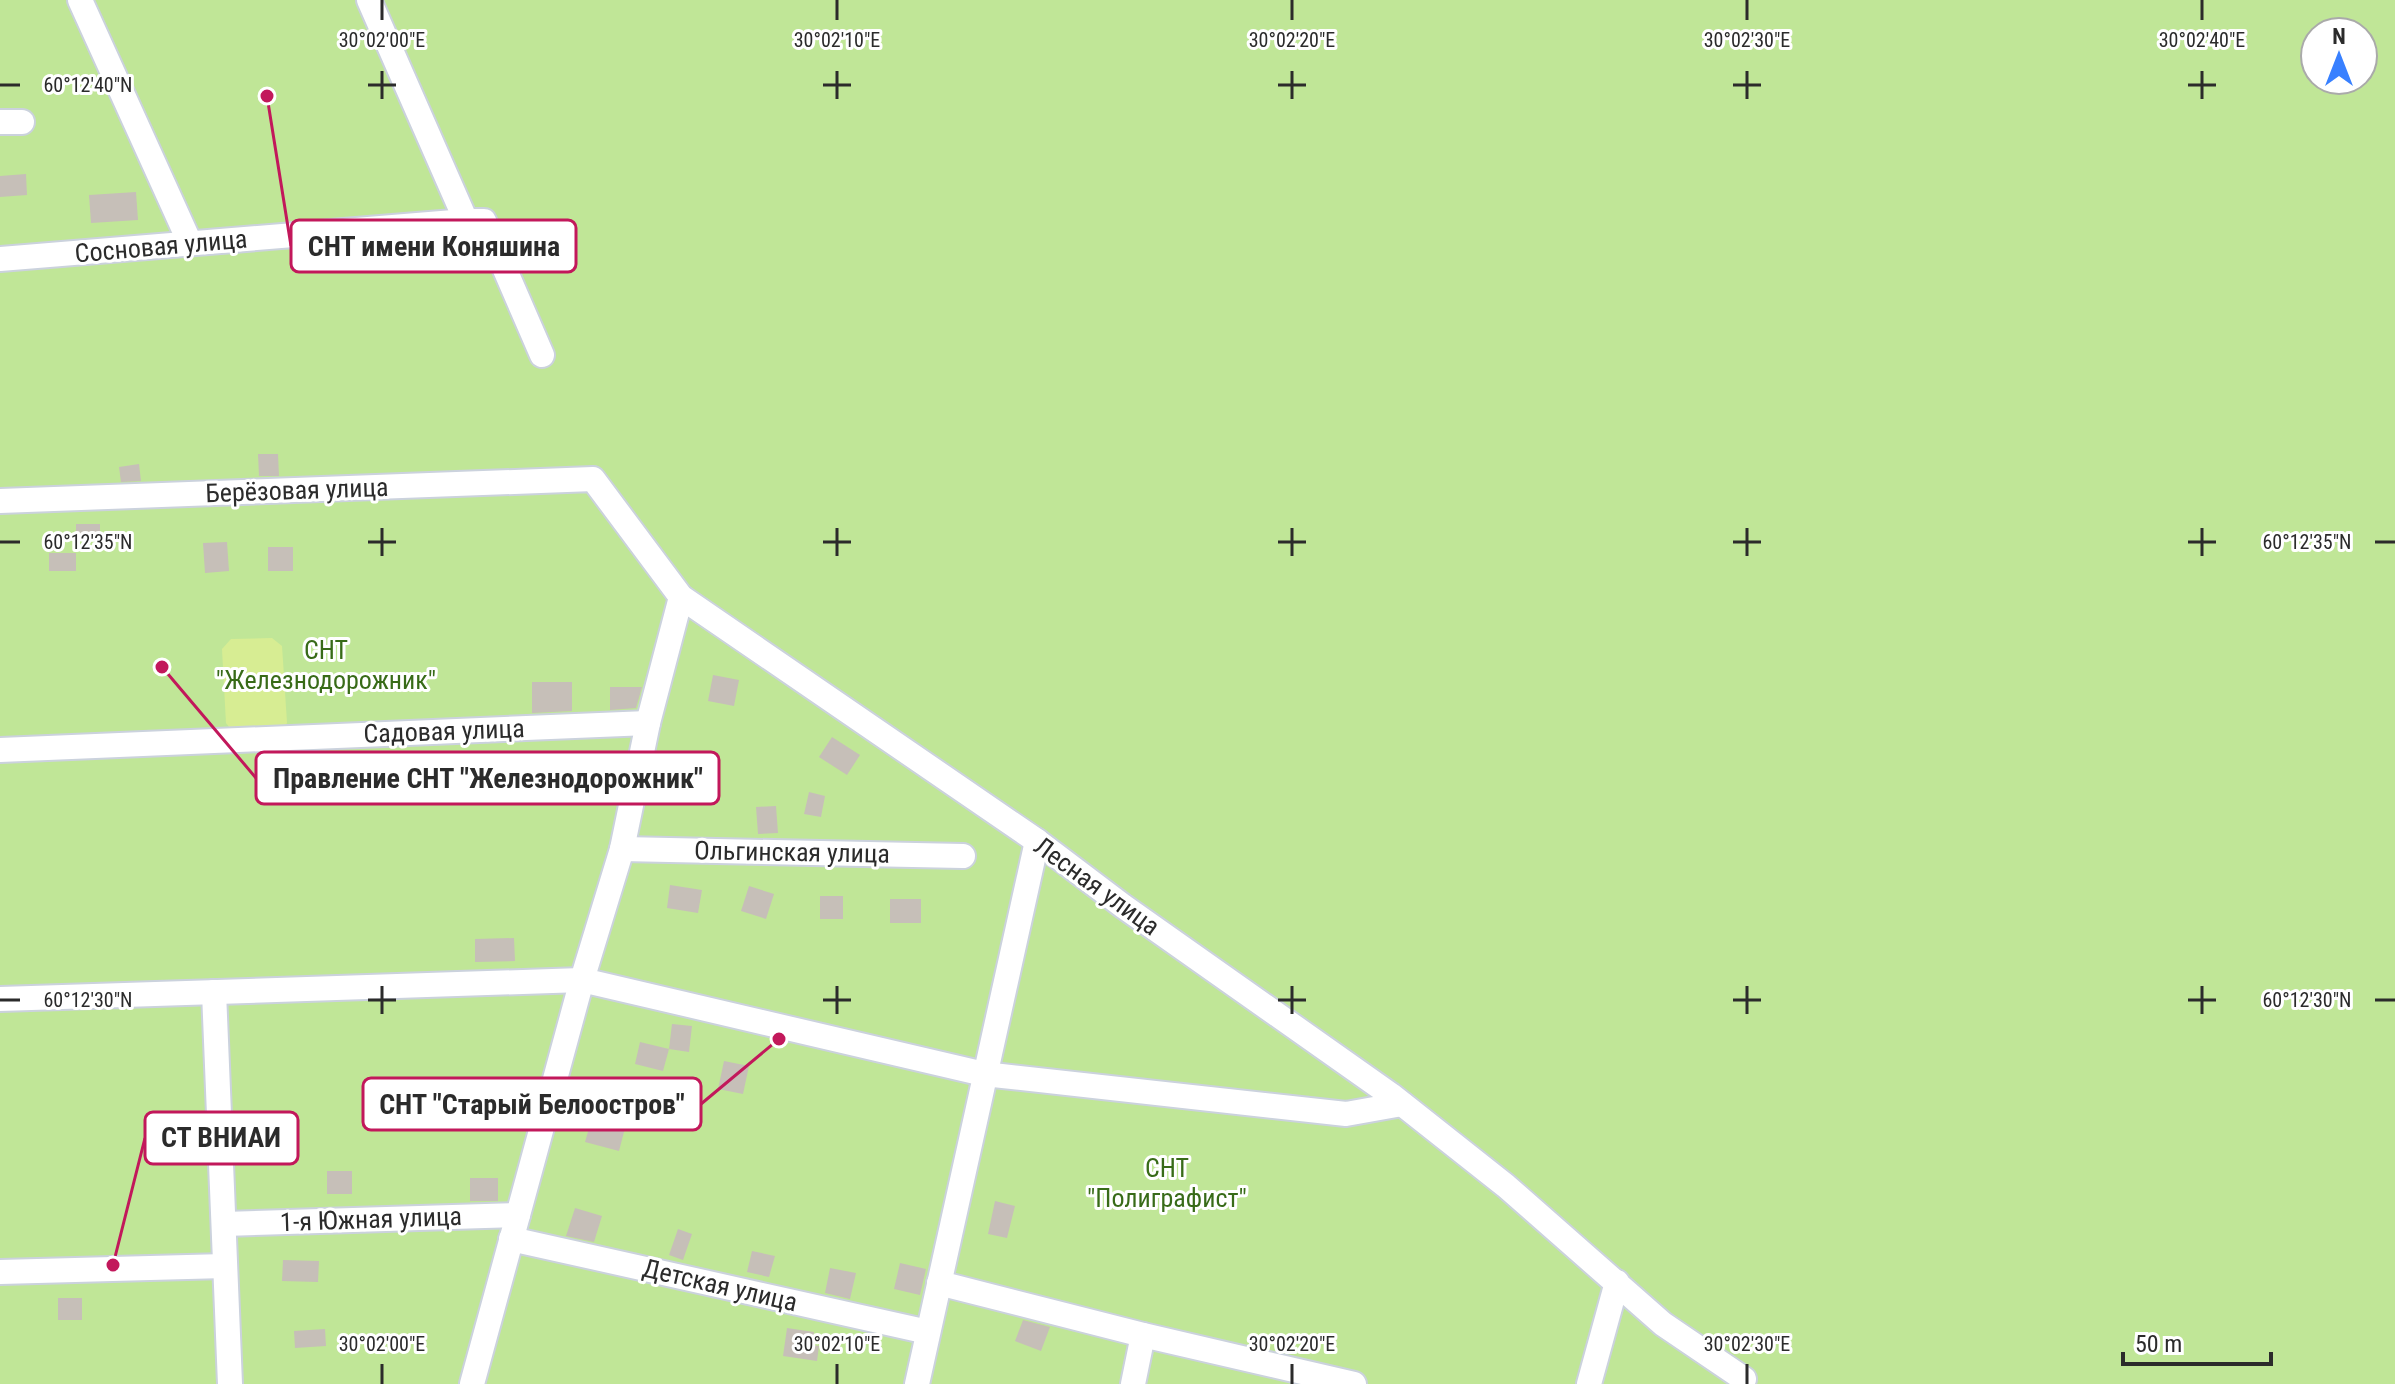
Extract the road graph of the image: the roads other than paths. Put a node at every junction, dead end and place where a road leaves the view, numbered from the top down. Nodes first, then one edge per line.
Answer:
1 (80, 0) edge
2 (369, 0) edge
3 (466, 221) junction
4 (190, 243) junction
5 (0, 259) edge
6 (542, 355) dead end
7 (593, 479) joint
8 (0, 501) edge
9 (681, 597) junction
10 (648, 723) junction
11 (0, 750) edge
12 (1037, 841) junction
13 (622, 849) junction
14 (963, 856) dead end
15 (582, 980) junction
16 (214, 992) junction
17 (0, 999) edge
18 (984, 1074) junction
19 (1402, 1104) junction
20 (518, 1215) junction
21 (224, 1224) junction
22 (511, 1239) junction
23 (225, 1266) junction
24 (0, 1272) edge
25 (1617, 1282) junction
26 (939, 1283) junction
27 (928, 1332) junction
28 (1143, 1335) junction
29 (1744, 1379) dead end
30 (230, 1384) edge
31 (472, 1384) edge
32 (917, 1384) edge
33 (1133, 1384) edge
34 (1354, 1384) edge
35 (1589, 1384) edge

1 - 4 street
2 - 3 street
3 - 4 street, Сосновая улица
3 - 6 street
4 - 5 street, Сосновая улица
7 - 8 street, Берёзовая улица
7 - 9 street, Лесная улица
9 - 10 street
9 - 12 street, Лесная улица
10 - 11 street, Садовая улица
10 - 13 street
12 - 18 street
12 - 19 street, Лесная улица
13 - 14 street, Ольгинская улица
13 - 15 street
15 - 16 street
15 - 18 street
15 - 20 street
16 - 17 street
16 - 21 street
18 - 19 street
18 - 26 street
19 - 25 street, Лесная улица
20 - 21 street, 1-я Южная улица
20 - 22 street
21 - 23 street
22 - 27 street, Детская улица
22 - 31 street
23 - 24 street
23 - 30 street
25 - 29 street, Лесная улица
25 - 35 street
26 - 27 street
26 - 28 street
27 - 32 street
28 - 33 street
28 - 34 street

